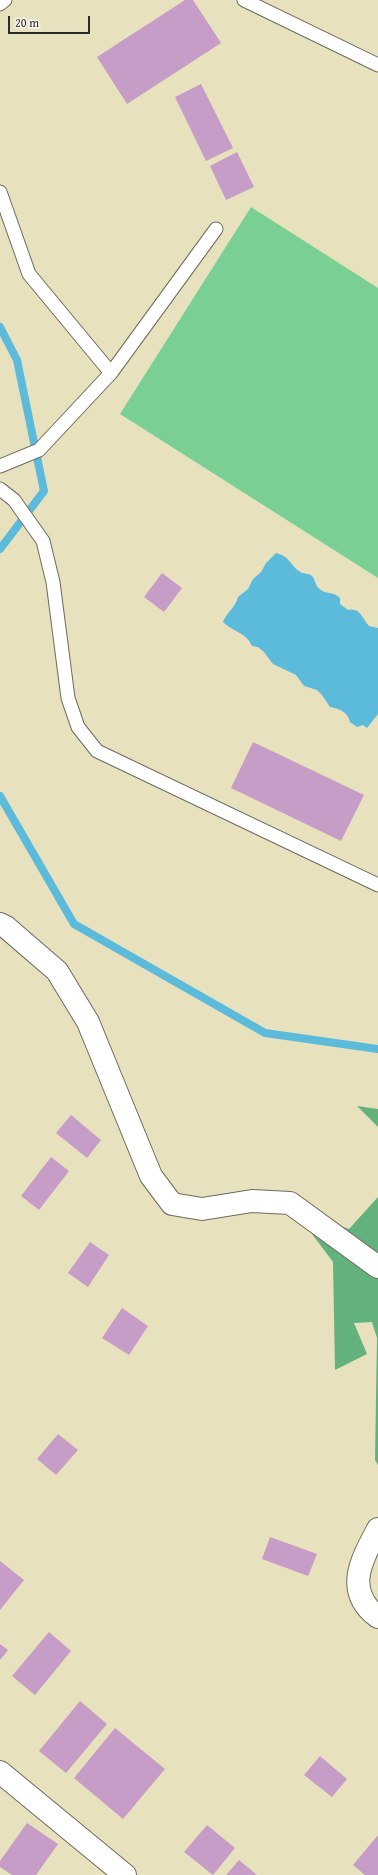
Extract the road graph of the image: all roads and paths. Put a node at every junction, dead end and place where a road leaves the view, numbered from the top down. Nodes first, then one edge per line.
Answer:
1 (5, 0) edge
2 (244, 0) edge
3 (0, 4) edge
4 (378, 65) edge
5 (0, 192) edge
6 (216, 229) dead end
7 (111, 374) junction
8 (0, 466) edge
9 (0, 489) edge
10 (378, 885) edge
11 (0, 924) edge
12 (378, 1267) edge
13 (378, 1529) edge
14 (378, 1617) edge
15 (0, 1772) edge
16 (125, 1875) edge

1 - 3 lane
2 - 4 lane
5 - 7 lane
6 - 7 lane
7 - 8 lane
9 - 10 lane
11 - 12 street
13 - 14 street
15 - 16 street

